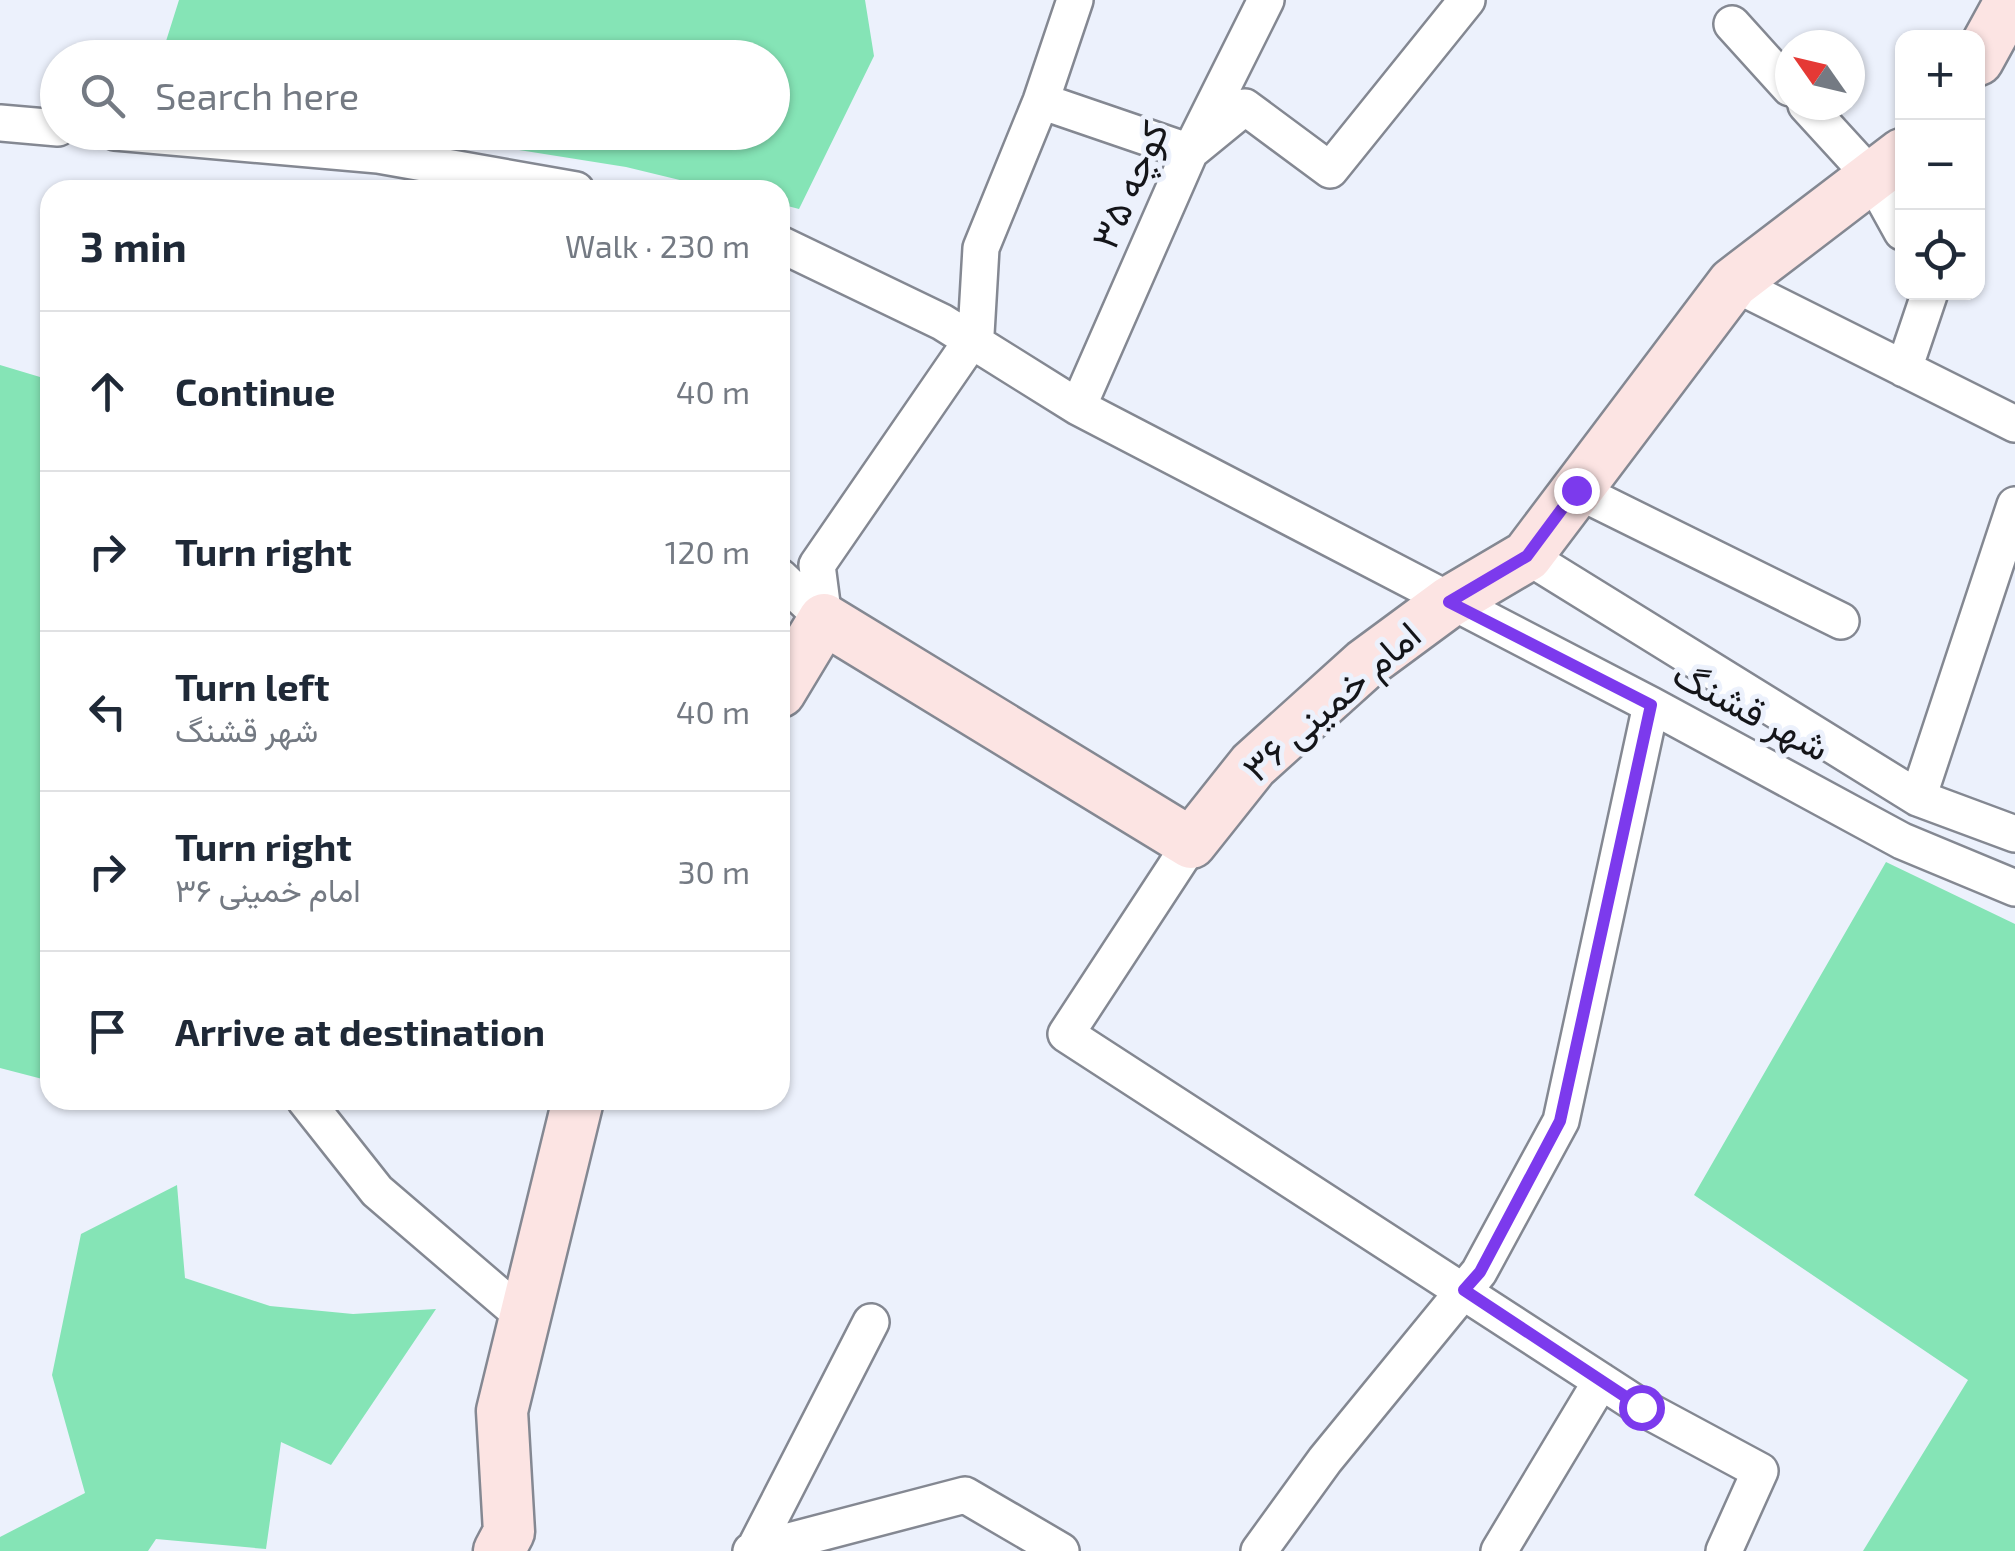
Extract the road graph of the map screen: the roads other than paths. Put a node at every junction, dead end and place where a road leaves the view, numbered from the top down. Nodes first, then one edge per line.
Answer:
1 (1075, 0) edge
2 (1266, 0) edge
3 (1467, 0) edge
4 (2011, 0) edge
5 (1732, 24) dead end
6 (1985, 47) edge
7 (1775, 71) edge
8 (1041, 101) junction
9 (1826, 120) edge
10 (0, 123) edge
11 (40, 126) edge
12 (321, 150) edge
13 (1190, 152) junction
14 (1887, 165) edge
15 (519, 180) edge
16 (1897, 210) edge
17 (790, 249) edge
18 (1732, 283) junction
19 (1927, 300) edge
20 (971, 340) junction
21 (1904, 369) junction
22 (1078, 407) junction
23 (2015, 424) edge
24 (1576, 490) junction
25 (2015, 506) edge
26 (1527, 556) junction
27 (790, 587) edge
28 (1449, 602) junction
29 (824, 619) junction
30 (1841, 621) dead end
31 (790, 675) edge
32 (1651, 705) junction
33 (1918, 798) junction
34 (2015, 834) edge
35 (1190, 843) junction
36 (2015, 888) edge
37 (313, 1110) edge
38 (576, 1110) edge
39 (1464, 1290) junction
40 (524, 1317) junction
41 (871, 1322) dead end
42 (1601, 1381) junction
43 (752, 1550) edge
44 (498, 1551) edge
45 (1061, 1551) edge
46 (1258, 1551) edge
47 (1498, 1551) edge
48 (1724, 1551) edge

1 - 8 street
2 - 13 street, کوچه ۳۵
3 - 13 street
4 - 6 street
5 - 7 street
8 - 13 street
8 - 20 street
9 - 14 street
10 - 11 street
12 - 15 street
13 - 22 street, کوچه ۳۵
14 - 16 street
14 - 18 street, ۳۶ امام خمینی
17 - 20 street, شهر قشنگ
18 - 21 street
18 - 24 street, ۳۶ امام خمینی
19 - 21 street
20 - 22 street, شهر قشنگ
20 - 29 street
21 - 23 street
22 - 28 street, شهر قشنگ
24 - 26 street, ۳۶ امام خمینی
24 - 30 street
25 - 33 street
26 - 28 street, ۳۶ امام خمینی
26 - 33 street
27 - 29 street
28 - 32 street, شهر قشنگ
28 - 35 street, ۳۶ امام خمینی
29 - 31 street
29 - 35 street
32 - 36 street, شهر قشنگ
32 - 39 street
33 - 34 street
35 - 39 street
37 - 40 street
38 - 40 street
39 - 42 street
39 - 46 street
40 - 44 street
41 - 43 street
42 - 47 street
42 - 48 street
43 - 45 street

